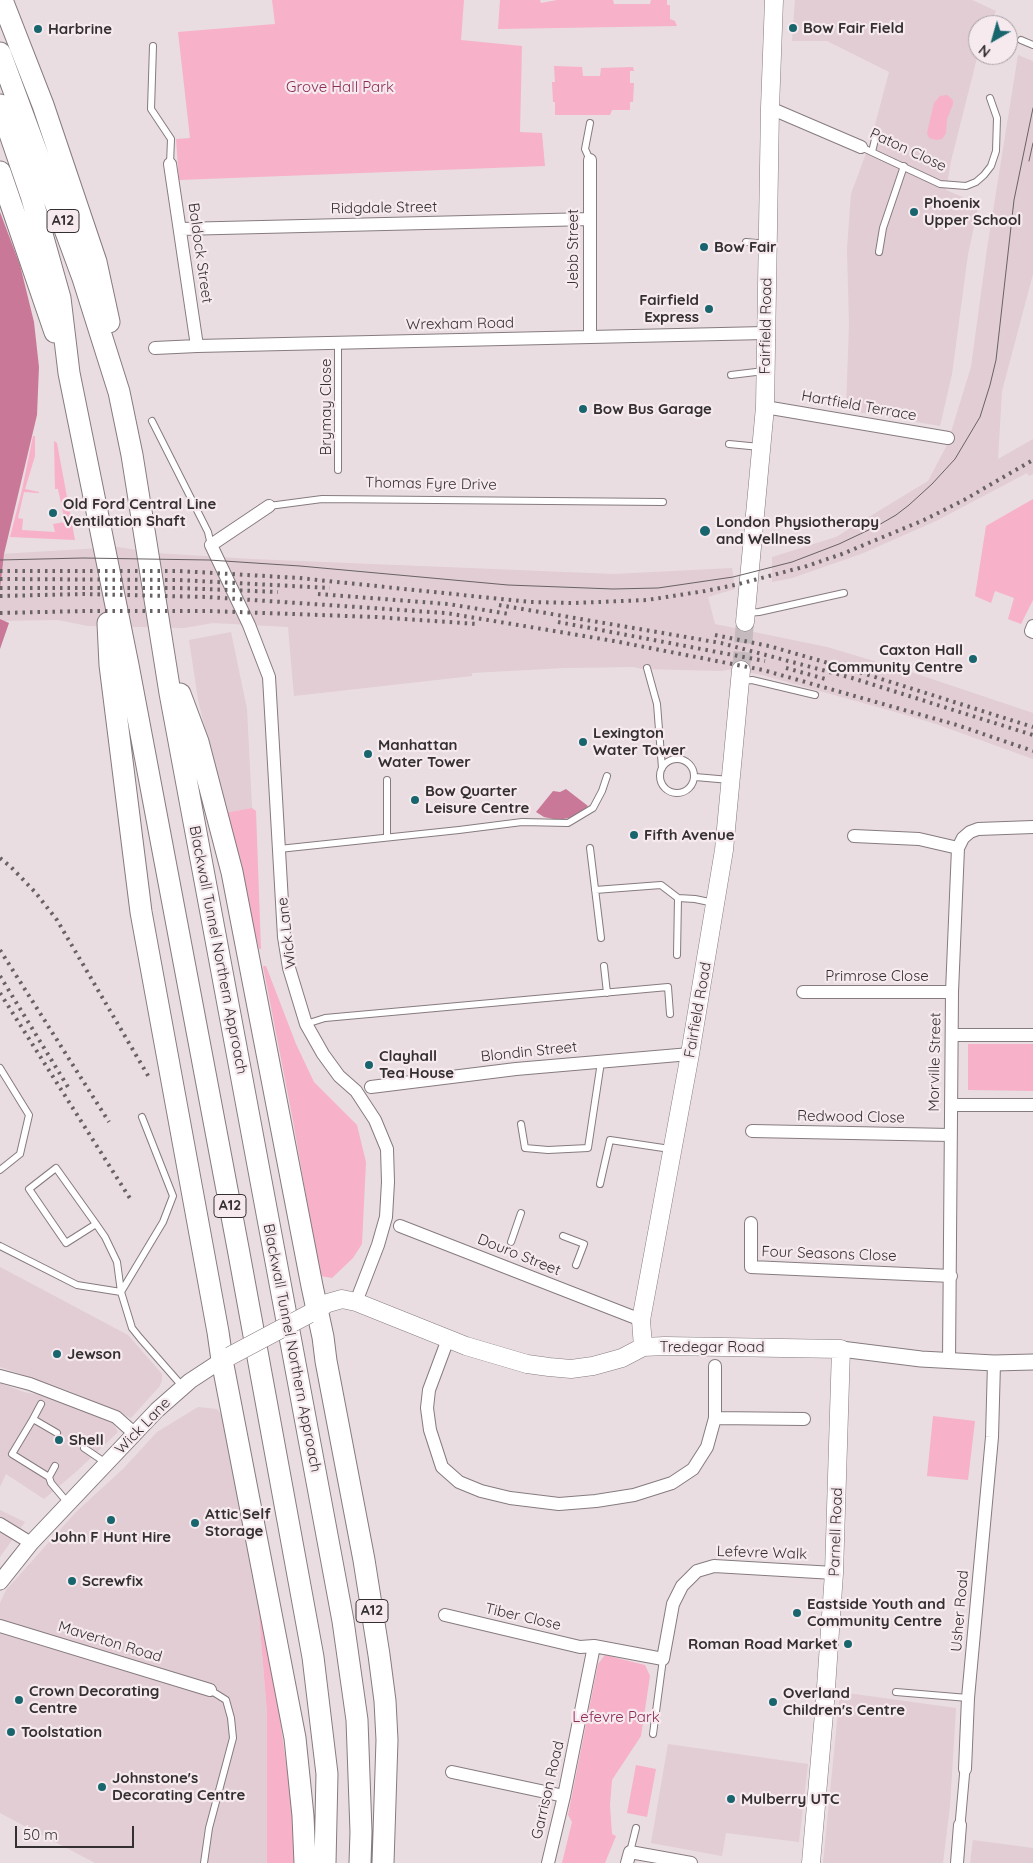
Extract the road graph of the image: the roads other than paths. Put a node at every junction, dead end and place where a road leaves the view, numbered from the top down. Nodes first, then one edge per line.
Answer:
1 (2, 0) edge
2 (774, 0) edge
3 (1021, 40) dead end
4 (1033, 45) edge
5 (152, 46) dead end
6 (0, 52) edge
7 (990, 98) dead end
8 (0, 105) edge
9 (770, 108) junction
10 (590, 122) dead end
11 (876, 135) dead end
12 (867, 149) junction
13 (590, 160) joint
14 (170, 164) joint
15 (904, 166) junction
16 (0, 172) edge
17 (590, 219) junction
18 (180, 229) junction
19 (746, 242) dead end
20 (767, 244) junction
21 (879, 252) dead end
22 (765, 333) junction
23 (590, 337) junction
24 (338, 343) junction
25 (197, 346) junction
26 (155, 348) dead end
27 (764, 371) junction
28 (69, 373) junction
29 (731, 375) dead end
30 (120, 392) junction
31 (765, 407) junction
32 (152, 421) dead end
33 (948, 438) dead end
34 (729, 444) dead end
35 (761, 448) junction
36 (338, 470) dead end
37 (663, 502) dead end
38 (269, 506) joint
39 (211, 545) junction
40 (105, 553) junction
41 (844, 593) dead end
42 (746, 617) joint
43 (161, 642) junction
44 (647, 668) dead end
45 (740, 675) joint
46 (815, 695) dead end
47 (662, 768) junction
48 (607, 776) dead end
49 (694, 777) junction
50 (387, 780) dead end
51 (731, 780) junction
52 (1033, 827) edge
53 (387, 836) junction
54 (854, 836) dead end
55 (590, 848) dead end
56 (958, 848) junction
57 (279, 849) junction
58 (595, 890) junction
59 (678, 898) junction
60 (716, 904) junction
61 (601, 938) dead end
62 (677, 955) dead end
63 (604, 966) dead end
64 (803, 992) dead end
65 (952, 992) junction
66 (607, 993) junction
67 (670, 1014) dead end
68 (306, 1024) junction
69 (953, 1035) junction
70 (1033, 1036) edge
71 (690, 1054) junction
72 (601, 1062) junction
73 (0, 1068) edge
74 (371, 1087) dead end
75 (951, 1105) junction
76 (1033, 1105) edge
77 (142, 1117) dead end
78 (521, 1124) dead end
79 (752, 1131) dead end
80 (950, 1135) junction
81 (672, 1150) junction
82 (0, 1170) edge
83 (600, 1184) dead end
84 (521, 1213) dead end
85 (386, 1217) junction
86 (751, 1222) dead end
87 (96, 1224) junction
88 (400, 1226) joint
89 (563, 1236) dead end
90 (511, 1242) dead end
91 (0, 1246) edge
92 (576, 1266) dead end
93 (951, 1276) junction
94 (121, 1292) junction
95 (356, 1302) junction
96 (313, 1311) junction
97 (642, 1320) junction
98 (448, 1339) junction
99 (643, 1347) junction
100 (841, 1349) junction
101 (226, 1358) junction
102 (948, 1360) junction
103 (1033, 1362) edge
104 (994, 1363) junction
105 (715, 1366) dead end
106 (0, 1376) edge
107 (183, 1387) junction
108 (42, 1404) dead end
109 (714, 1418) junction
110 (33, 1419) junction
111 (804, 1420) dead end
112 (57, 1433) dead end
113 (136, 1434) junction
114 (84, 1448) dead end
115 (107, 1463) junction
116 (55, 1466) dead end
117 (49, 1477) junction
118 (68, 1503) junction
119 (0, 1524) edge
120 (31, 1543) junction
121 (834, 1572) junction
122 (0, 1582) edge
123 (445, 1615) dead end
124 (0, 1626) edge
125 (594, 1646) junction
126 (663, 1659) junction
127 (210, 1690) joint
128 (896, 1692) dead end
129 (968, 1698) junction
130 (653, 1734) dead end
131 (964, 1769) joint
132 (452, 1772) dead end
133 (564, 1796) junction
134 (960, 1824) joint
135 (636, 1828) dead end
136 (629, 1857) edge
137 (204, 1863) edge
138 (305, 1863) edge
139 (326, 1863) edge
140 (360, 1863) edge
141 (383, 1863) edge
142 (548, 1863) edge
143 (691, 1863) edge
144 (811, 1863) edge
145 (957, 1863) edge

1 - 30 highway, A12
2 - 9 main road, Fairfield Road
3 - 4 lane
5 - 14 lane
6 - 30 highway, Blackwall Tunnel Northern Approach / A12
7 - 15 lane, Paton Close
8 - 28 highway, A12
9 - 12 street, Paton Close
9 - 20 main road, Fairfield Road
10 - 13 lane
11 - 12 lane
12 - 15 lane, Paton Close
13 - 17 street, Jebb Street
14 - 18 street, Baldock Street
15 - 21 lane
16 - 28 highway, A12
17 - 18 street, Ridgdale Street
17 - 23 street, Jebb Street
18 - 25 street, Baldock Street
19 - 20 lane
20 - 22 main road, Fairfield Road
22 - 23 street, Wrexham Road
22 - 27 main road, Fairfield Road
23 - 24 street, Wrexham Road
24 - 25 street, Wrexham Road
24 - 36 lane, Brymay Close
25 - 26 street, Wrexham Road
27 - 29 lane
27 - 31 main road, Fairfield Road
28 - 40 highway, A12
30 - 43 highway, Blackwall Tunnel Northern Approach / A12
31 - 33 street, Hartfield Terrace
31 - 35 main road, Fairfield Road
32 - 39 lane
34 - 35 lane
35 - 42 main road, Fairfield Road
37 - 38 lane, Thomas Fyre Drive
38 - 39 street, Thomas Fyre Drive
39 - 57 street, Wick Lane
40 - 101 highway, A12
40 - 139 highway, A12
41 - 42 lane
43 - 96 highway, A12
43 - 140 highway, Blackwall Tunnel Northern Approach / A12
44 - 47 lane
45 - 46 lane
45 - 51 main road, Fairfield Road
47 - 49 lane
47 - 49 lane
48 - 53 lane
49 - 51 lane
50 - 53 lane
51 - 60 main road, Fairfield Road
52 - 56 street
53 - 57 lane
54 - 56 street
55 - 58 lane
56 - 65 street, Morville Street
57 - 68 street, Wick Lane
58 - 59 lane
58 - 61 lane
59 - 60 lane
59 - 62 lane
60 - 71 main road, Fairfield Road
63 - 66 lane
64 - 65 street, Primrose Close
65 - 69 street, Morville Street
66 - 67 lane
66 - 68 lane
68 - 85 street, Wick Lane
69 - 70 street
69 - 75 street, Morville Street
71 - 72 street, Blondin Street
71 - 81 main road, Fairfield Road
72 - 74 street, Blondin Street
72 - 78 lane
73 - 82 lane
75 - 76 street
75 - 80 street, Morville Street
77 - 94 lane
79 - 80 street, Redwood Close
80 - 93 street, Morville Street
81 - 83 lane
81 - 97 main road, Fairfield Road
84 - 90 lane
85 - 88 street, Douro Street
85 - 95 street, Wick Lane
86 - 93 street, Four Seasons Close
87 - 87 lane
87 - 94 lane
88 - 97 street, Douro Street
89 - 92 lane
91 - 94 lane
93 - 102 street, Morville Street
94 - 107 lane
95 - 96 main road, Tredegar Road
95 - 98 main road, Tredegar Road
96 - 101 main road, Wick Lane, bridge
96 - 141 highway, A12
97 - 99 main road, Fairfield Road
98 - 99 main road, Tredegar Road
98 - 109 street
99 - 100 main road, Tredegar Road
100 - 102 street, Tredegar Road
100 - 121 main road, Parnell Road
101 - 107 street, Wick Lane
101 - 138 highway, A12
102 - 104 street, Tredegar Road
103 - 104 street, Tredegar Road
104 - 129 street, Usher Road
105 - 109 street
106 - 113 street
107 - 113 street, Wick Lane
108 - 110 lane
109 - 111 street
110 - 112 lane
110 - 117 lane
113 - 115 street, Wick Lane
114 - 115 lane
115 - 118 street, Wick Lane
116 - 117 lane
117 - 118 lane
118 - 120 street, Wick Lane
119 - 120 street
120 - 122 street, Wick Lane
121 - 126 street, Lefevre Walk
121 - 144 main road, Parnell Road
123 - 125 street, Tiber Close
124 - 127 street, Maverton Road
125 - 126 street
125 - 133 street, Garrison Road
126 - 130 lane
127 - 137 lane
128 - 129 lane
129 - 131 street, Usher Road
131 - 134 street, Usher Road
132 - 133 street
133 - 142 street, Garrison Road
134 - 145 street, Usher Road
135 - 136 lane
136 - 143 street

